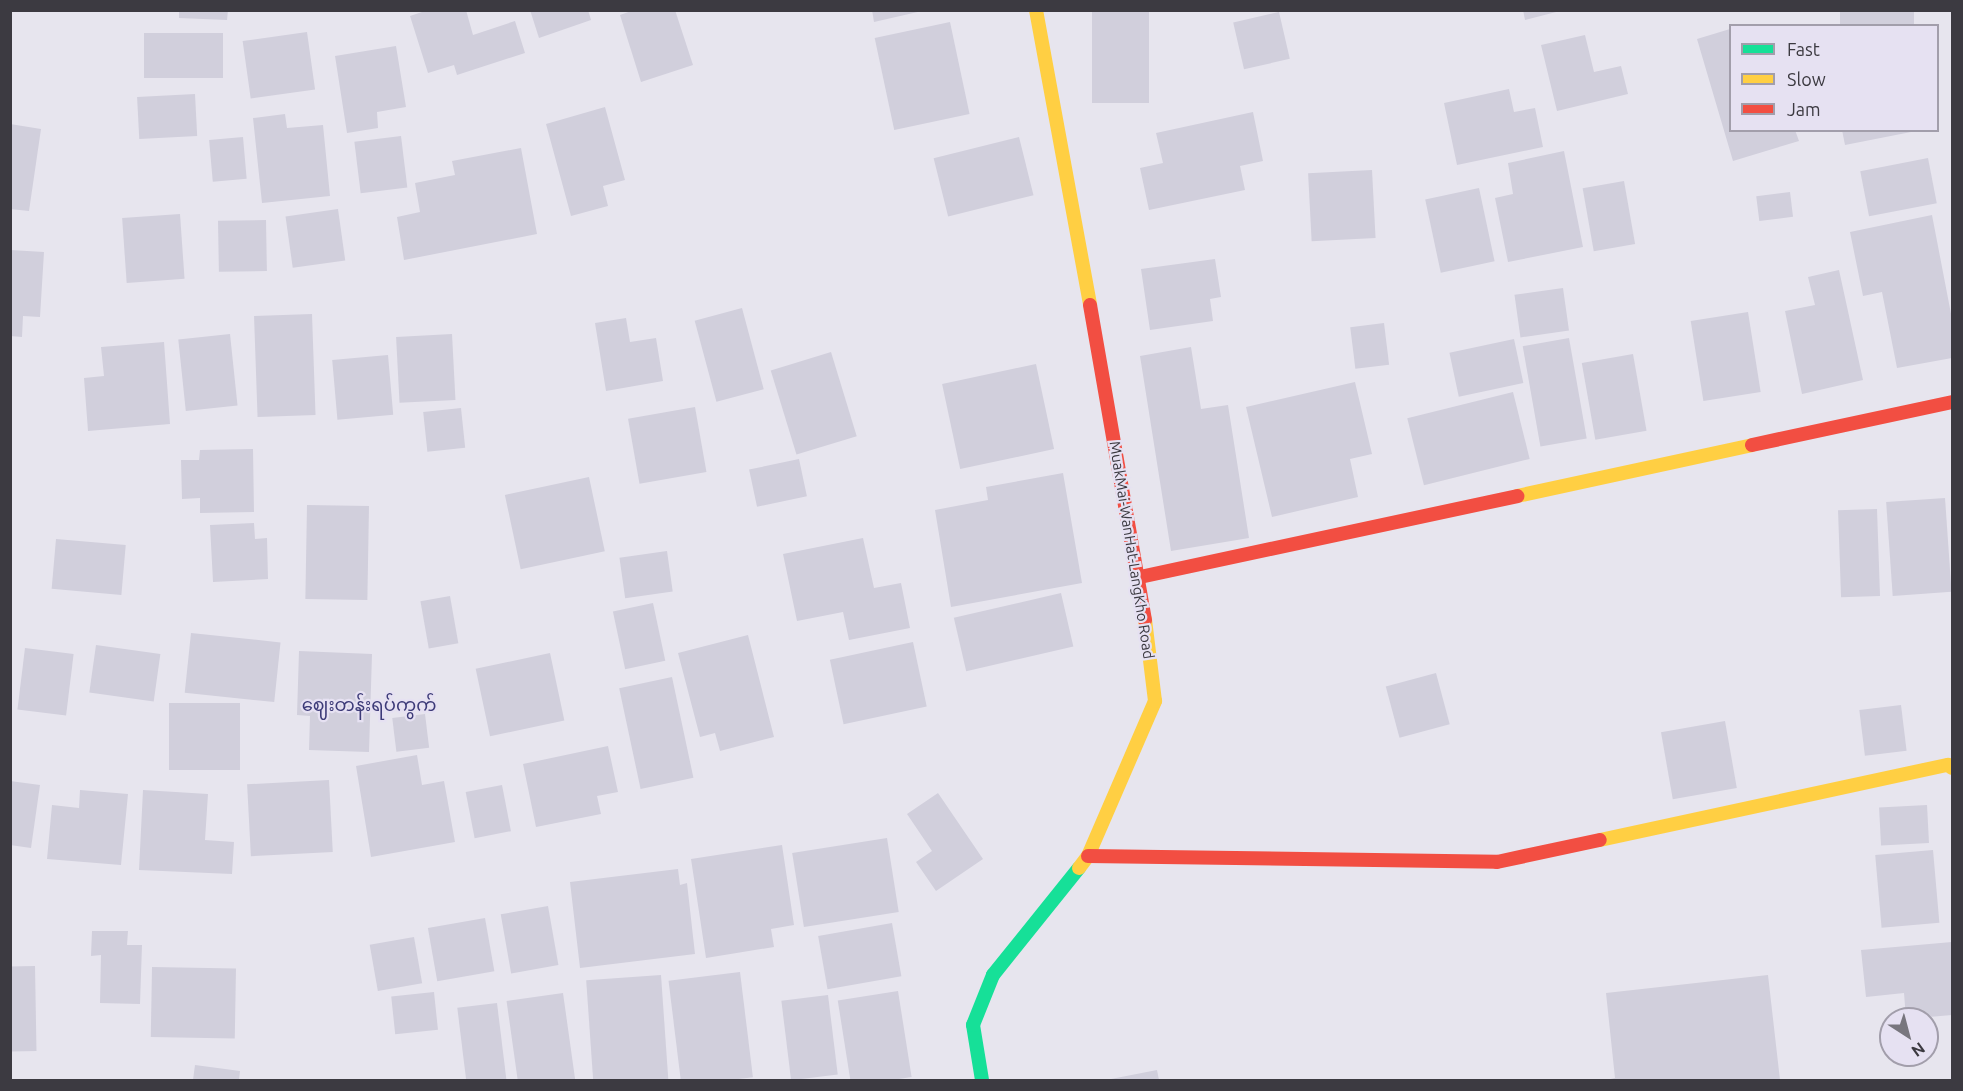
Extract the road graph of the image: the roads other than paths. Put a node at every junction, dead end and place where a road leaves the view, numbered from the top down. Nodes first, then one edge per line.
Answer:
1 (1036, 10) edge
2 (1953, 402) edge
3 (1140, 577) junction
4 (1953, 768) edge
5 (1088, 856) junction
6 (982, 1080) edge

1 - 3 street, MuakMai-WanHat-LangKho Road
2 - 3 street
3 - 5 street, MuakMai-WanHat-LangKho Road
4 - 5 street
5 - 6 street, MuakMai-WanHat-LangKho Road

